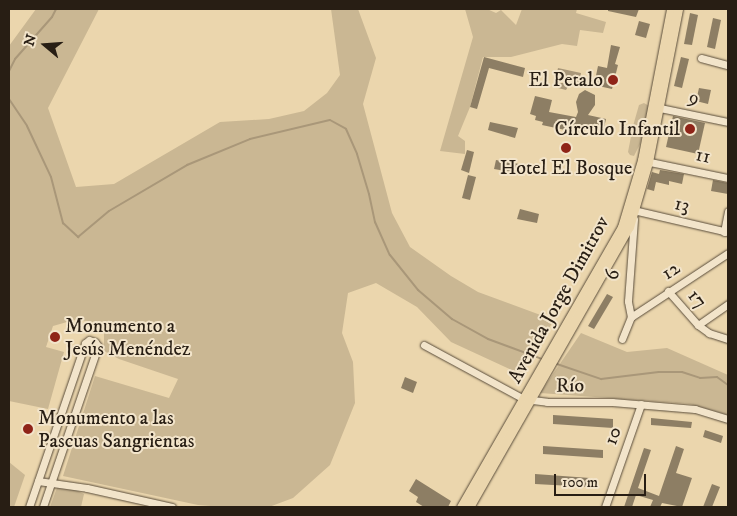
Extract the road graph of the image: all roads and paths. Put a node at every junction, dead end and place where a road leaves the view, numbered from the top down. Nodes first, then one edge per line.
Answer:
1 (671, 9) edge
2 (678, 9) edge
3 (701, 58) dead end
4 (728, 65) edge
5 (656, 107) junction
6 (728, 122) edge
7 (645, 161) junction
8 (728, 178) edge
9 (632, 210) junction
10 (728, 211) edge
11 (726, 232) edge
12 (728, 253) edge
13 (668, 291) junction
14 (728, 304) edge
15 (631, 317) junction
16 (698, 325) junction
17 (622, 339) dead end
18 (728, 339) edge
19 (424, 345) dead end
20 (528, 399) junction
21 (641, 404) junction
22 (728, 419) edge
23 (38, 481) junction
24 (51, 484) junction
25 (29, 507) edge
26 (43, 507) edge
27 (172, 507) edge
28 (461, 507) edge
29 (469, 507) edge
30 (605, 507) edge

1 - 5 main road, Avenida Jorge Dimitrov
2 - 5 main road, Avenida Jorge Dimitrov
3 - 4 street
5 - 6 street, 9
5 - 7 main road, Avenida Jorge Dimitrov
7 - 8 street, 11
7 - 9 main road, Avenida Jorge Dimitrov
9 - 11 street, 13
9 - 15 street, 6
9 - 20 main road, Avenida Jorge Dimitrov
10 - 11 street
12 - 13 street, 12
13 - 15 street, 12
13 - 16 street, 17
14 - 16 street
15 - 17 street, 6
16 - 18 street, 17
19 - 20 street, Río
20 - 21 street, Río
20 - 28 main road, Avenida Jorge Dimitrov
20 - 29 main road, Avenida Jorge Dimitrov
21 - 22 street, Río
21 - 30 street, 10
23 - 24 street
23 - 24 street
23 - 25 street
24 - 26 street
24 - 27 street

